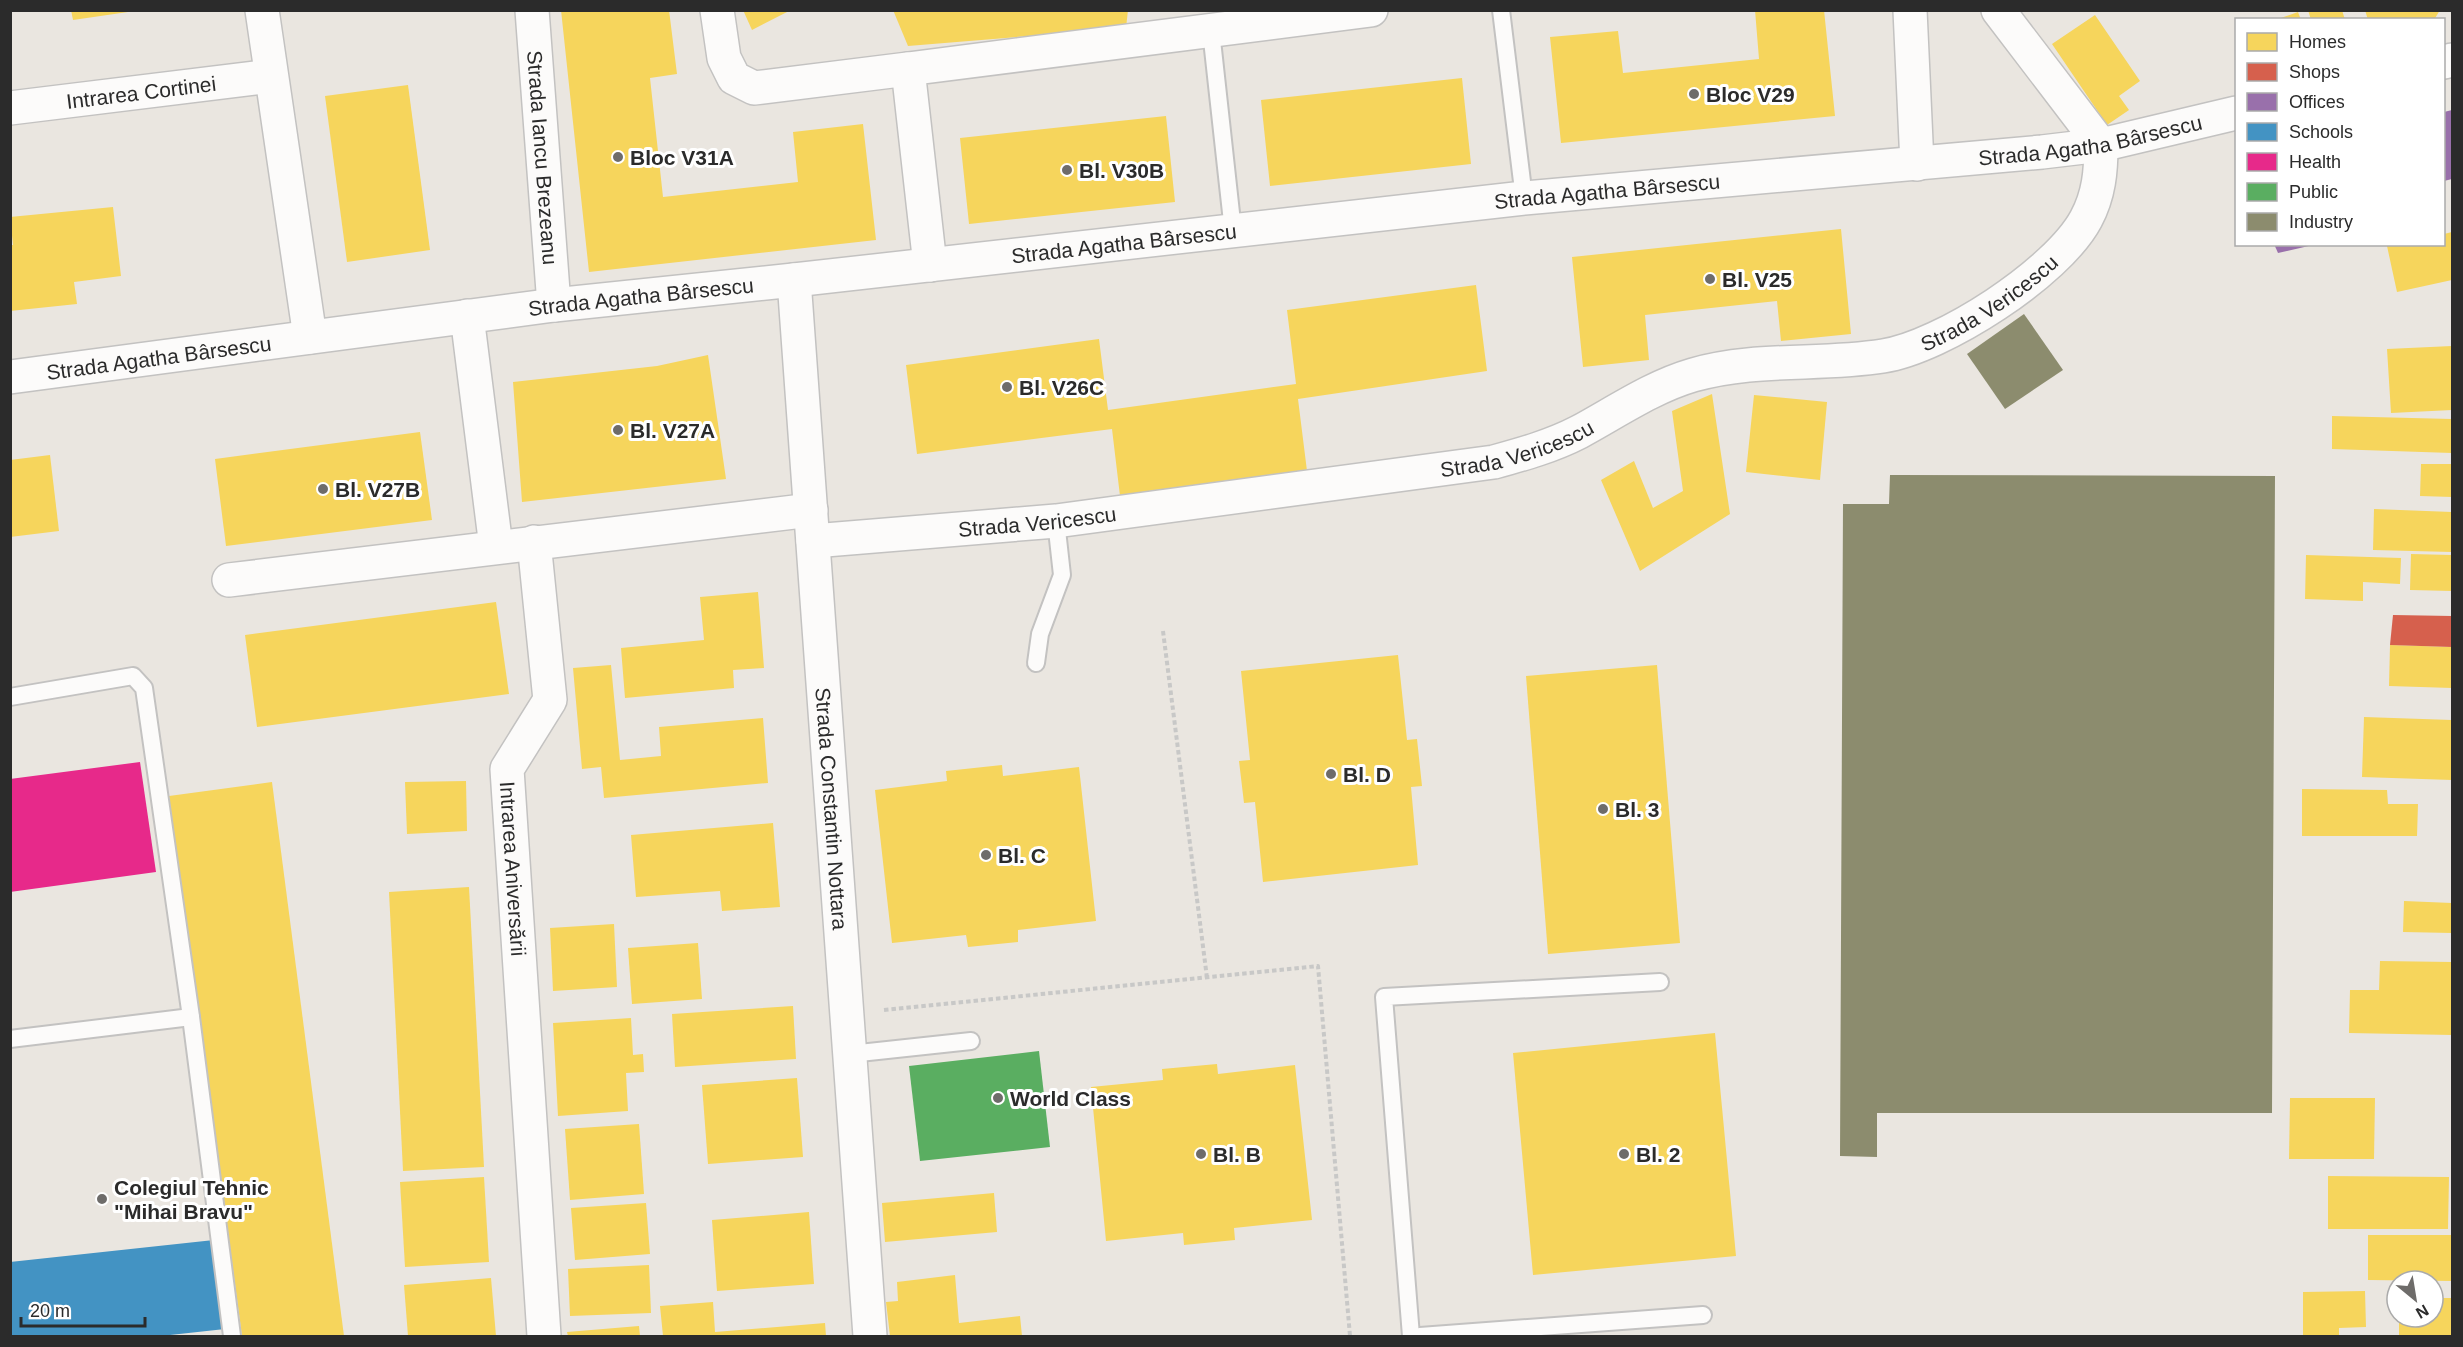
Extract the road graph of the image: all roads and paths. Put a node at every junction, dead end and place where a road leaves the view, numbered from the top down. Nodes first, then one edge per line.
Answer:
1 (262, 10) edge
2 (532, 10) edge
3 (717, 10) edge
4 (1371, 10) edge
5 (1501, 10) edge
6 (1910, 10) edge
7 (1998, 10) edge
8 (1211, 31) junction
9 (908, 69) junction
10 (271, 76) junction
11 (10, 108) edge
12 (2235, 113) edge
13 (2101, 145) junction
14 (1917, 164) junction
15 (1524, 198) junction
16 (1233, 231) junction
17 (930, 265) junction
18 (794, 280) junction
19 (554, 305) junction
20 (468, 316) junction
21 (310, 337) junction
22 (10, 377) edge
23 (1056, 521) junction
24 (812, 526) junction
25 (534, 542) junction
26 (496, 547) junction
27 (229, 580) dead end
28 (1163, 631) dead end
29 (1036, 663) dead end
30 (10, 697) edge
31 (1207, 978) junction
32 (1660, 982) dead end
33 (847, 1015) junction
34 (191, 1017) junction
35 (10, 1039) edge
36 (971, 1041) dead end
37 (850, 1054) junction
38 (1703, 1315) dead end
39 (232, 1336) edge
40 (544, 1336) edge
41 (870, 1336) edge
42 (1350, 1336) edge
43 (1411, 1336) edge
44 (1420, 1336) edge

1 - 10 street
2 - 19 street, Strada Iancu Brezeanu
3 - 9 street
4 - 8 street
5 - 15 lane
6 - 14 street
7 - 13 street
8 - 9 street
8 - 16 lane
9 - 17 street
10 - 11 street, Intrarea Cortinei
10 - 21 street
12 - 13 street, Strada Agatha Bârsescu
13 - 14 street, Strada Agatha Bârsescu
13 - 23 street, Strada Vericescu
14 - 15 street, Strada Agatha Bârsescu
15 - 16 street, Strada Agatha Bârsescu
16 - 17 street, Strada Agatha Bârsescu
17 - 18 street, Strada Agatha Bârsescu
18 - 19 street, Strada Agatha Bârsescu
18 - 24 street, Strada Constantin Nottara
19 - 20 street, Strada Agatha Bârsescu
20 - 21 street, Strada Agatha Bârsescu
20 - 26 street
21 - 22 street, Strada Agatha Bârsescu
23 - 24 street, Strada Vericescu
23 - 29 lane
24 - 25 street, Strada Vericescu
24 - 33 street, Strada Constantin Nottara
25 - 26 street
25 - 40 street, Intrarea Aniversării
26 - 27 street
28 - 31 path
30 - 34 lane
31 - 33 path
31 - 42 path
32 - 43 lane
33 - 37 street, Strada Constantin Nottara
34 - 35 lane
34 - 39 lane
36 - 37 lane
37 - 41 street, Strada Constantin Nottara
38 - 44 lane

